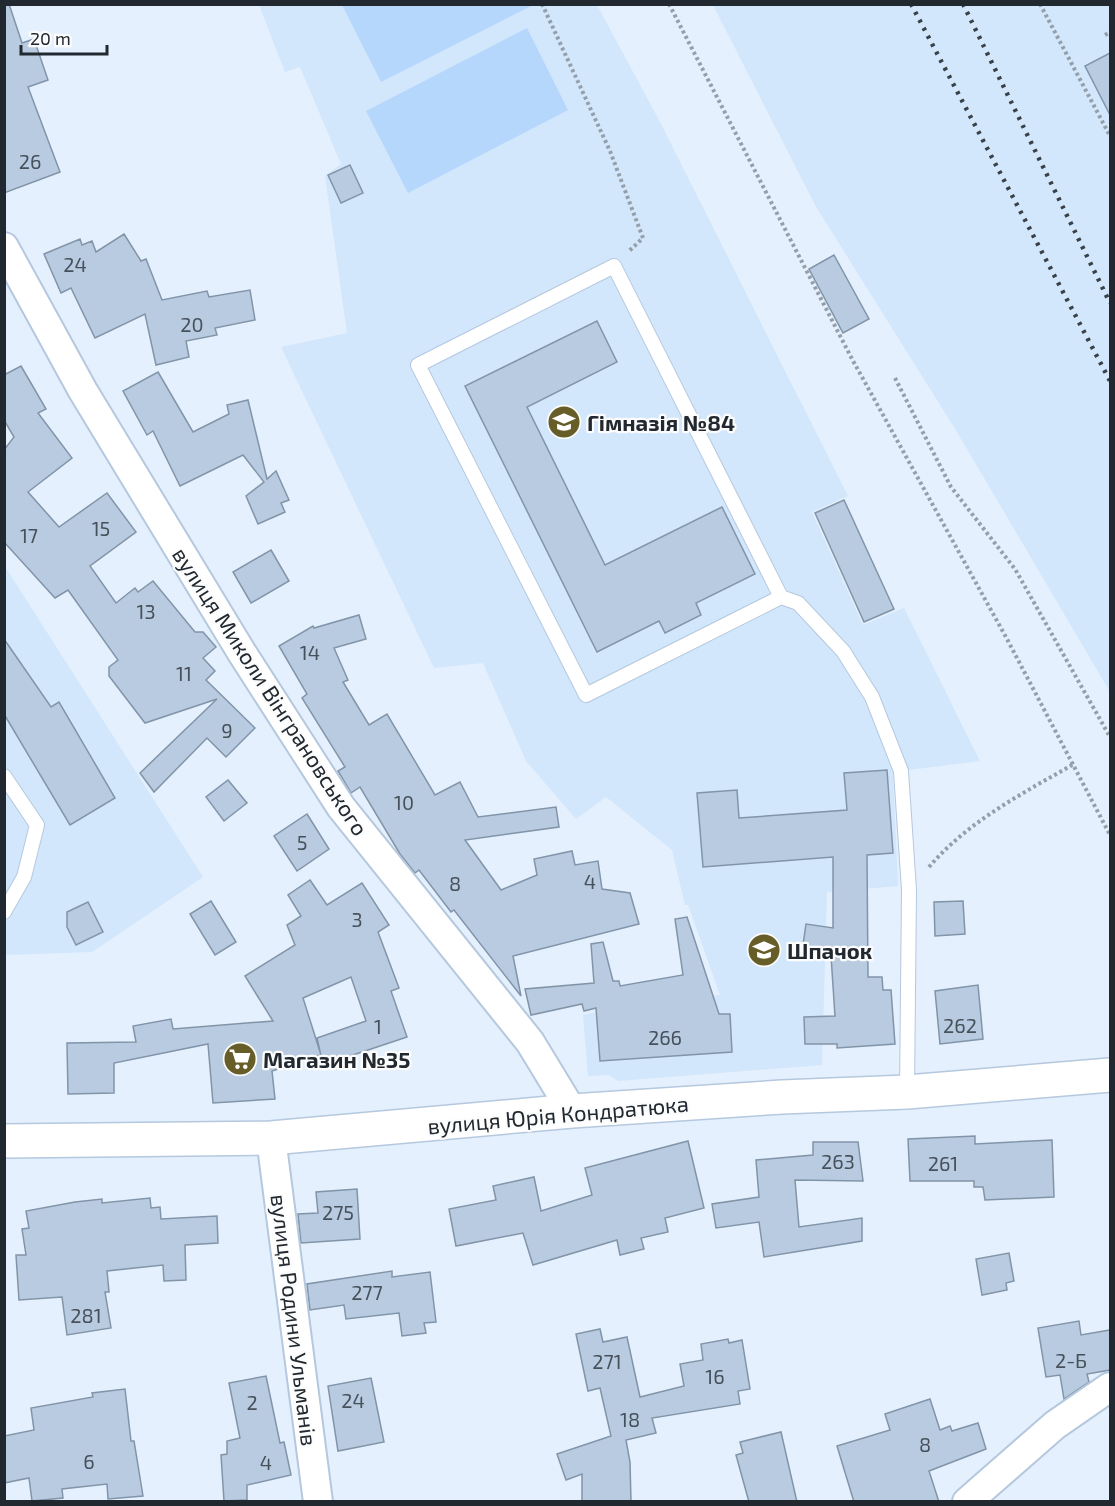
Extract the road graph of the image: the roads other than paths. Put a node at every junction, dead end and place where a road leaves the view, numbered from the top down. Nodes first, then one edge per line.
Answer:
1 (4, 247) edge
2 (781, 597) junction
3 (4, 776) edge
4 (4, 912) edge
5 (1110, 1075) edge
6 (906, 1092) junction
7 (572, 1111) junction
8 (271, 1138) junction
9 (4, 1141) edge
10 (1110, 1387) edge
11 (318, 1502) edge
12 (967, 1502) edge

1 - 7 street, вулиця Миколи Вінграновського
2 - 2 lane
2 - 6 lane
3 - 4 lane
5 - 6 street, вулиця Юрія Кондратюка
6 - 7 street, вулиця Юрія Кондратюка
7 - 8 street, вулиця Юрія Кондратюка
8 - 9 street, вулиця Юрія Кондратюка
8 - 11 street, вулиця Родини Ульманів
10 - 12 street

